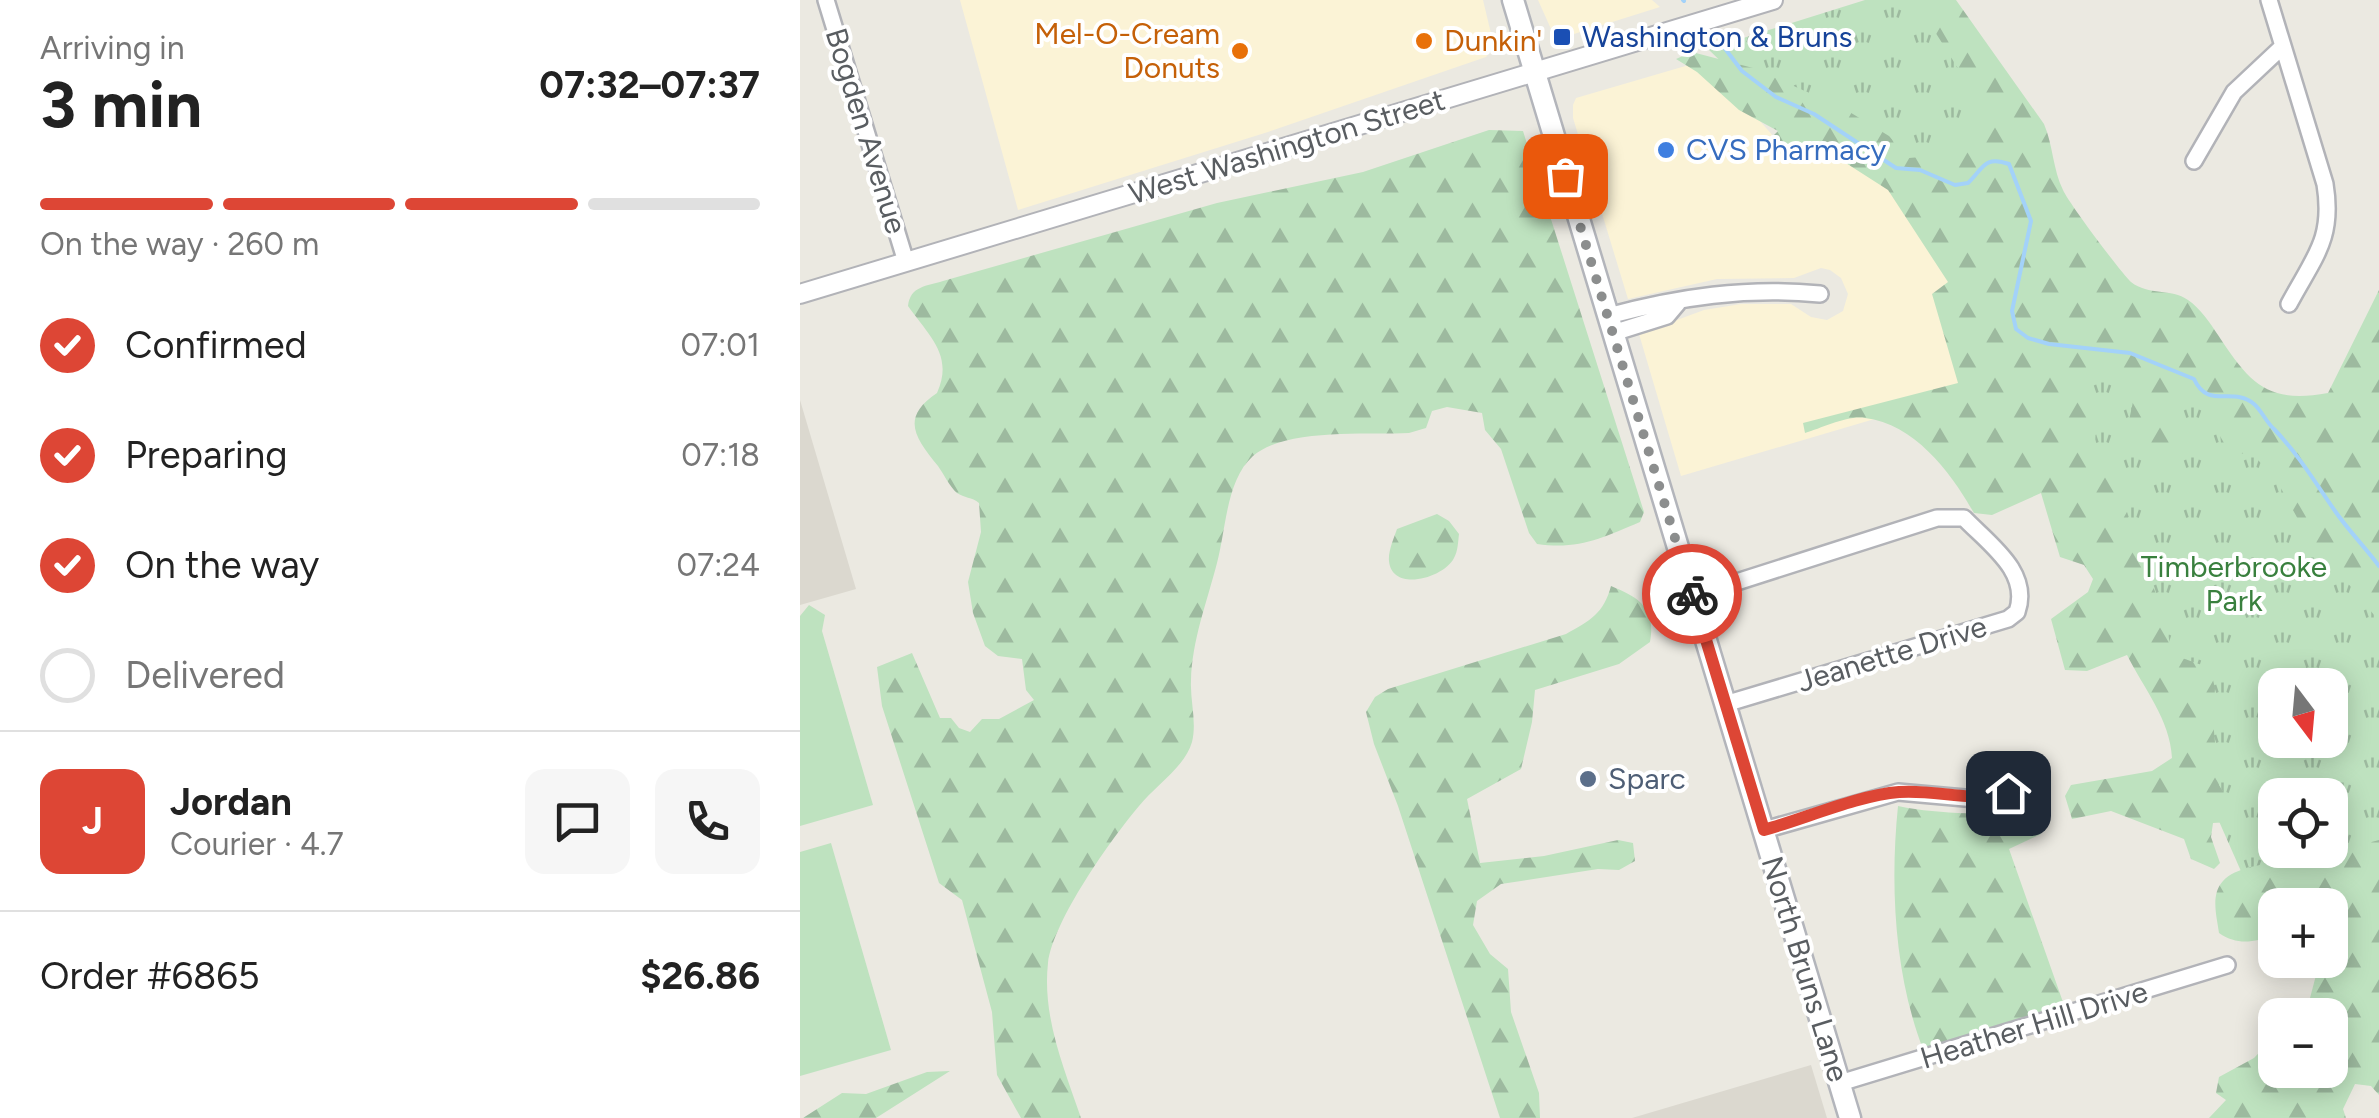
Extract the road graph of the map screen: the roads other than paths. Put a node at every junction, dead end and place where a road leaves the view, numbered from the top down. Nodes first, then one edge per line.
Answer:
1 (826, 0) edge
2 (1512, 0) edge
3 (1773, 0) edge
4 (2269, 0) edge
5 (2283, 46) junction
6 (1534, 73) junction
7 (2194, 161) dead end
8 (906, 262) junction
9 (800, 294) edge
10 (1820, 294) dead end
11 (2289, 304) dead end
12 (1610, 324) junction
13 (1693, 596) junction
14 (1725, 704) junction
15 (2030, 786) dead end
16 (1764, 830) junction
17 (2227, 966) dead end
18 (1840, 1083) junction
19 (1850, 1118) edge

1 - 8 street, Bogden Avenue
2 - 6 main road, North Bruns Lane
3 - 6 street, West Washington Street
4 - 5 street
5 - 7 street
5 - 11 street
6 - 8 street, West Washington Street
6 - 12 main road, North Bruns Lane
8 - 9 street, West Washington Street
10 - 12 street
12 - 13 main road, North Bruns Lane
13 - 14 main road, North Bruns Lane
13 - 14 street, Jeanette Drive
14 - 16 main road, North Bruns Lane
15 - 16 street
16 - 18 main road, North Bruns Lane
17 - 18 street, Heather Hill Drive
18 - 19 main road, North Bruns Lane

